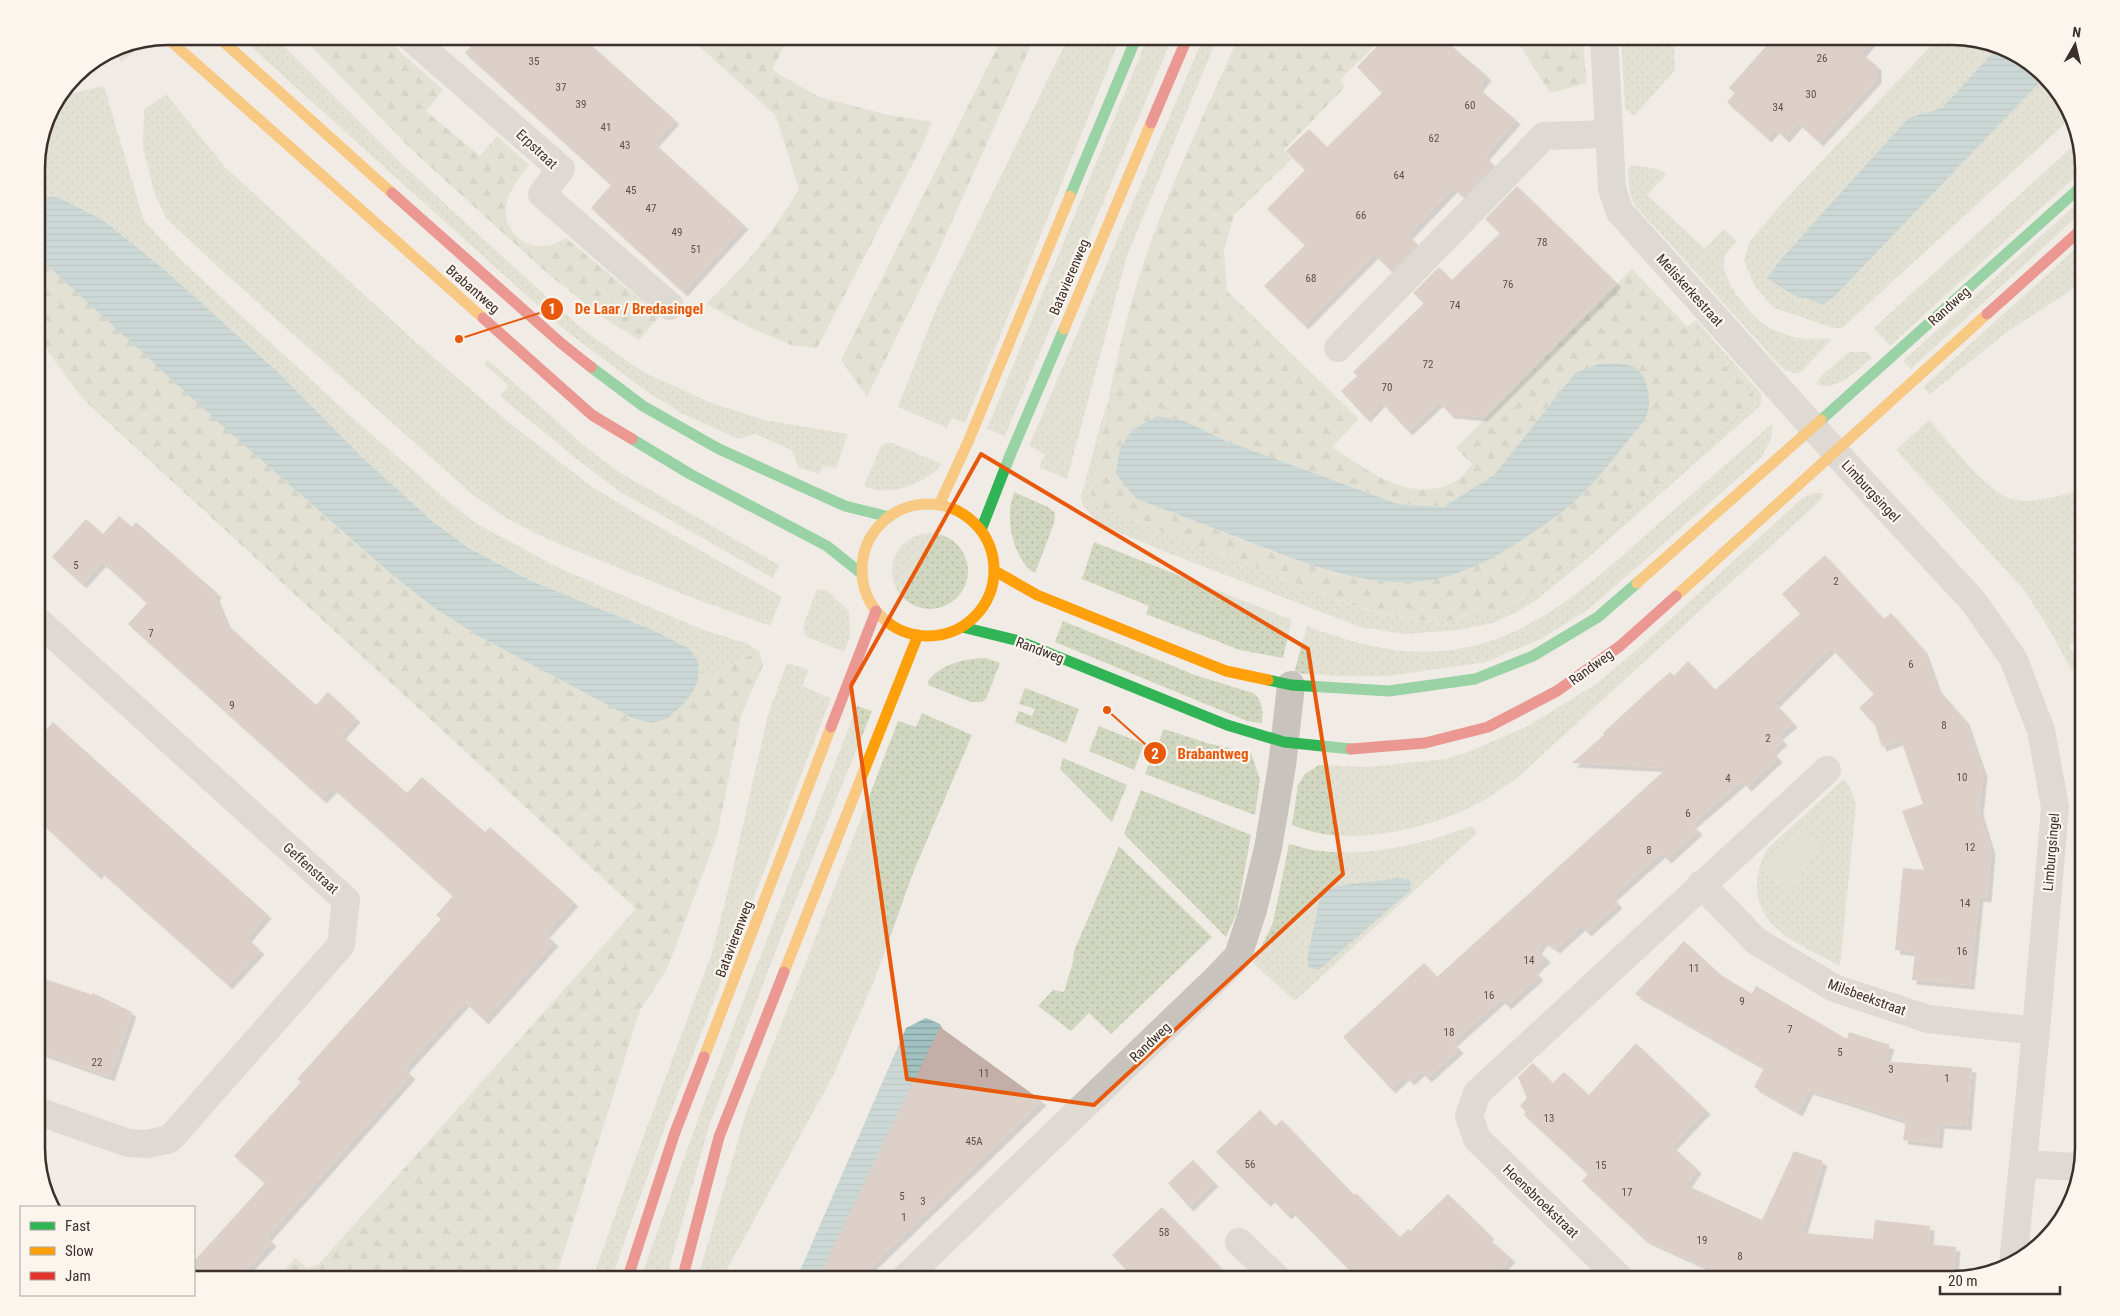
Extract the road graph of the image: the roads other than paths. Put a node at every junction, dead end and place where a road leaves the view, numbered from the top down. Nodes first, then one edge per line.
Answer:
1 (175, 45) edge
2 (227, 45) edge
3 (419, 45) edge
4 (1133, 45) edge
5 (1184, 45) edge
6 (1604, 45) edge
7 (1608, 134) junction
8 (2075, 192) edge
9 (2075, 235) edge
10 (670, 306) dead end
11 (1338, 348) dead end
12 (1813, 428) junction
13 (1835, 452) junction
14 (939, 505) junction
15 (889, 517) junction
16 (981, 530) junction
17 (995, 570) junction
18 (862, 574) junction
19 (876, 611) junction
20 (962, 627) junction
21 (45, 628) edge
22 (918, 635) junction
23 (1291, 685) junction
24 (1284, 742) junction
25 (1827, 770) dead end
26 (1701, 884) junction
27 (2036, 1031) junction
28 (45, 1114) edge
29 (2024, 1164) junction
30 (2073, 1167) edge
31 (1239, 1242) dead end
32 (2014, 1255) edge
33 (630, 1271) edge
34 (684, 1271) edge
35 (913, 1271) edge
36 (1269, 1271) edge
37 (1613, 1271) edge

1 - 18 street, Brabantweg
2 - 15 street, Brabantweg
3 - 10 street, Erpstraat
4 - 14 street, Batavierenweg
5 - 16 street, Batavierenweg
6 - 7 street, Meliskerkestraat
7 - 11 street
7 - 12 street, Meliskerkestraat
8 - 12 street, Randweg
9 - 13 street, Randweg
12 - 13 street
12 - 23 street, Randweg
13 - 24 street, Randweg
13 - 27 street, Limburgsingel
14 - 15 street
14 - 16 street
15 - 18 street
16 - 17 street
17 - 20 street
17 - 23 street, Randweg
18 - 19 street
19 - 22 street
19 - 33 street, Batavierenweg
20 - 22 street
20 - 24 street, Randweg
21 - 28 street, Geffenstraat
22 - 34 street
23 - 24 street, Randweg
24 - 35 street, Randweg
25 - 26 street
26 - 27 street, Milsbeekstraat
26 - 37 street, Hoensbroekstraat
27 - 29 street, Limburgsingel
29 - 30 street
29 - 32 street, Limburgsingel
31 - 36 street

